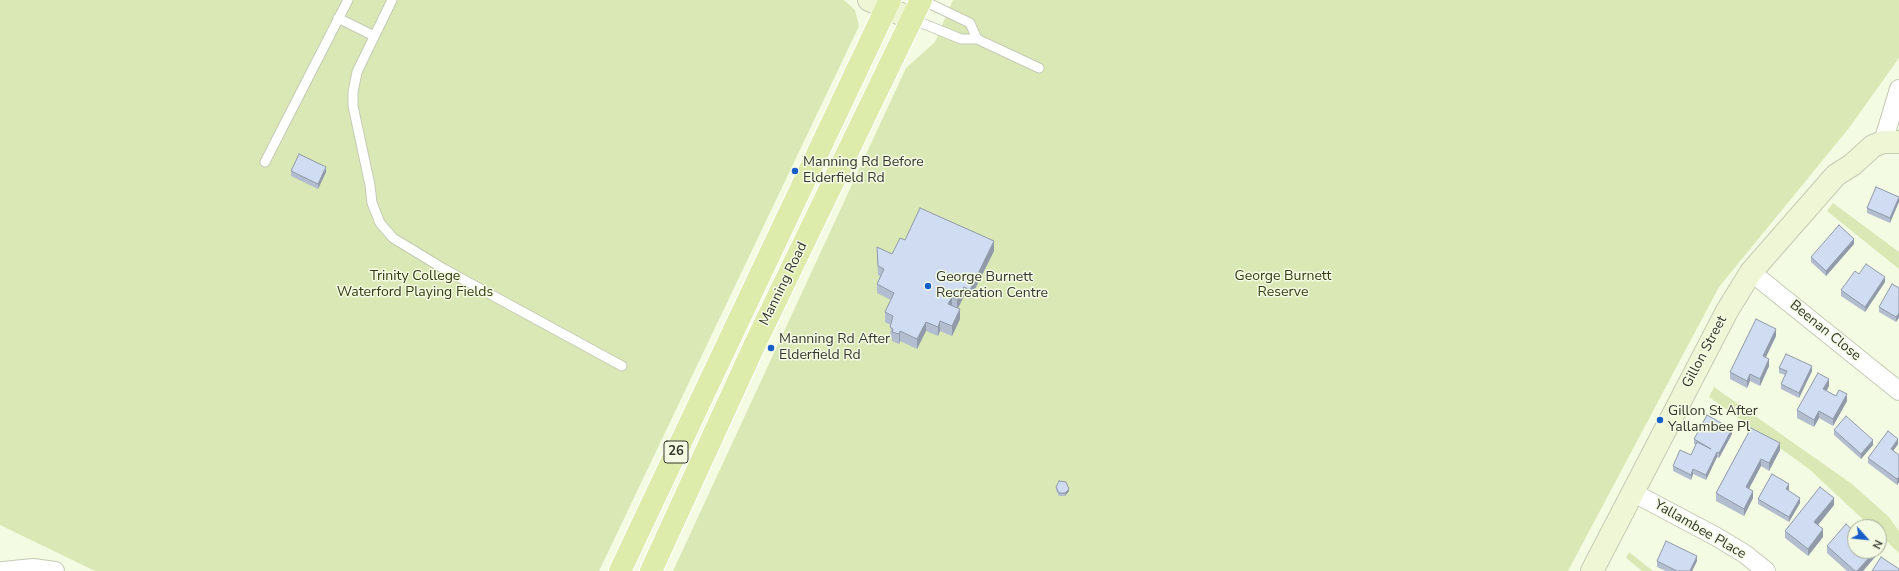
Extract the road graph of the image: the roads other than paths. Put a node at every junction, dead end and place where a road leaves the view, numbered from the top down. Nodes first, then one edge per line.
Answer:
1 (348, 0) edge
2 (392, 0) edge
3 (922, 0) edge
4 (881, 3) edge
5 (338, 18) junction
6 (912, 19) junction
7 (374, 36) junction
8 (977, 39) junction
9 (1039, 68) dead end
10 (1899, 89) edge
11 (1894, 137) edge
12 (266, 162) dead end
13 (1751, 272) junction
14 (622, 366) dead end
15 (1899, 391) edge
16 (1632, 492) junction
17 (3, 571) edge
18 (55, 571) edge
19 (620, 571) edge
20 (651, 571) edge
21 (1592, 571) edge
22 (1766, 571) edge

1 - 5 lane
2 - 7 lane
3 - 6 main road, Manning Road / 26
3 - 8 lane
4 - 6 street
4 - 19 main road, Manning Road / 26
5 - 7 lane
5 - 12 lane
6 - 8 lane
6 - 20 main road, Manning Road / 26
7 - 14 lane
8 - 9 lane
10 - 11 street, Gillon Street
11 - 13 street, Gillon Street
13 - 15 street, Beenan Close
13 - 16 street, Gillon Street
16 - 21 street, Gillon Street
16 - 22 street, Yallambee Place
17 - 18 street

